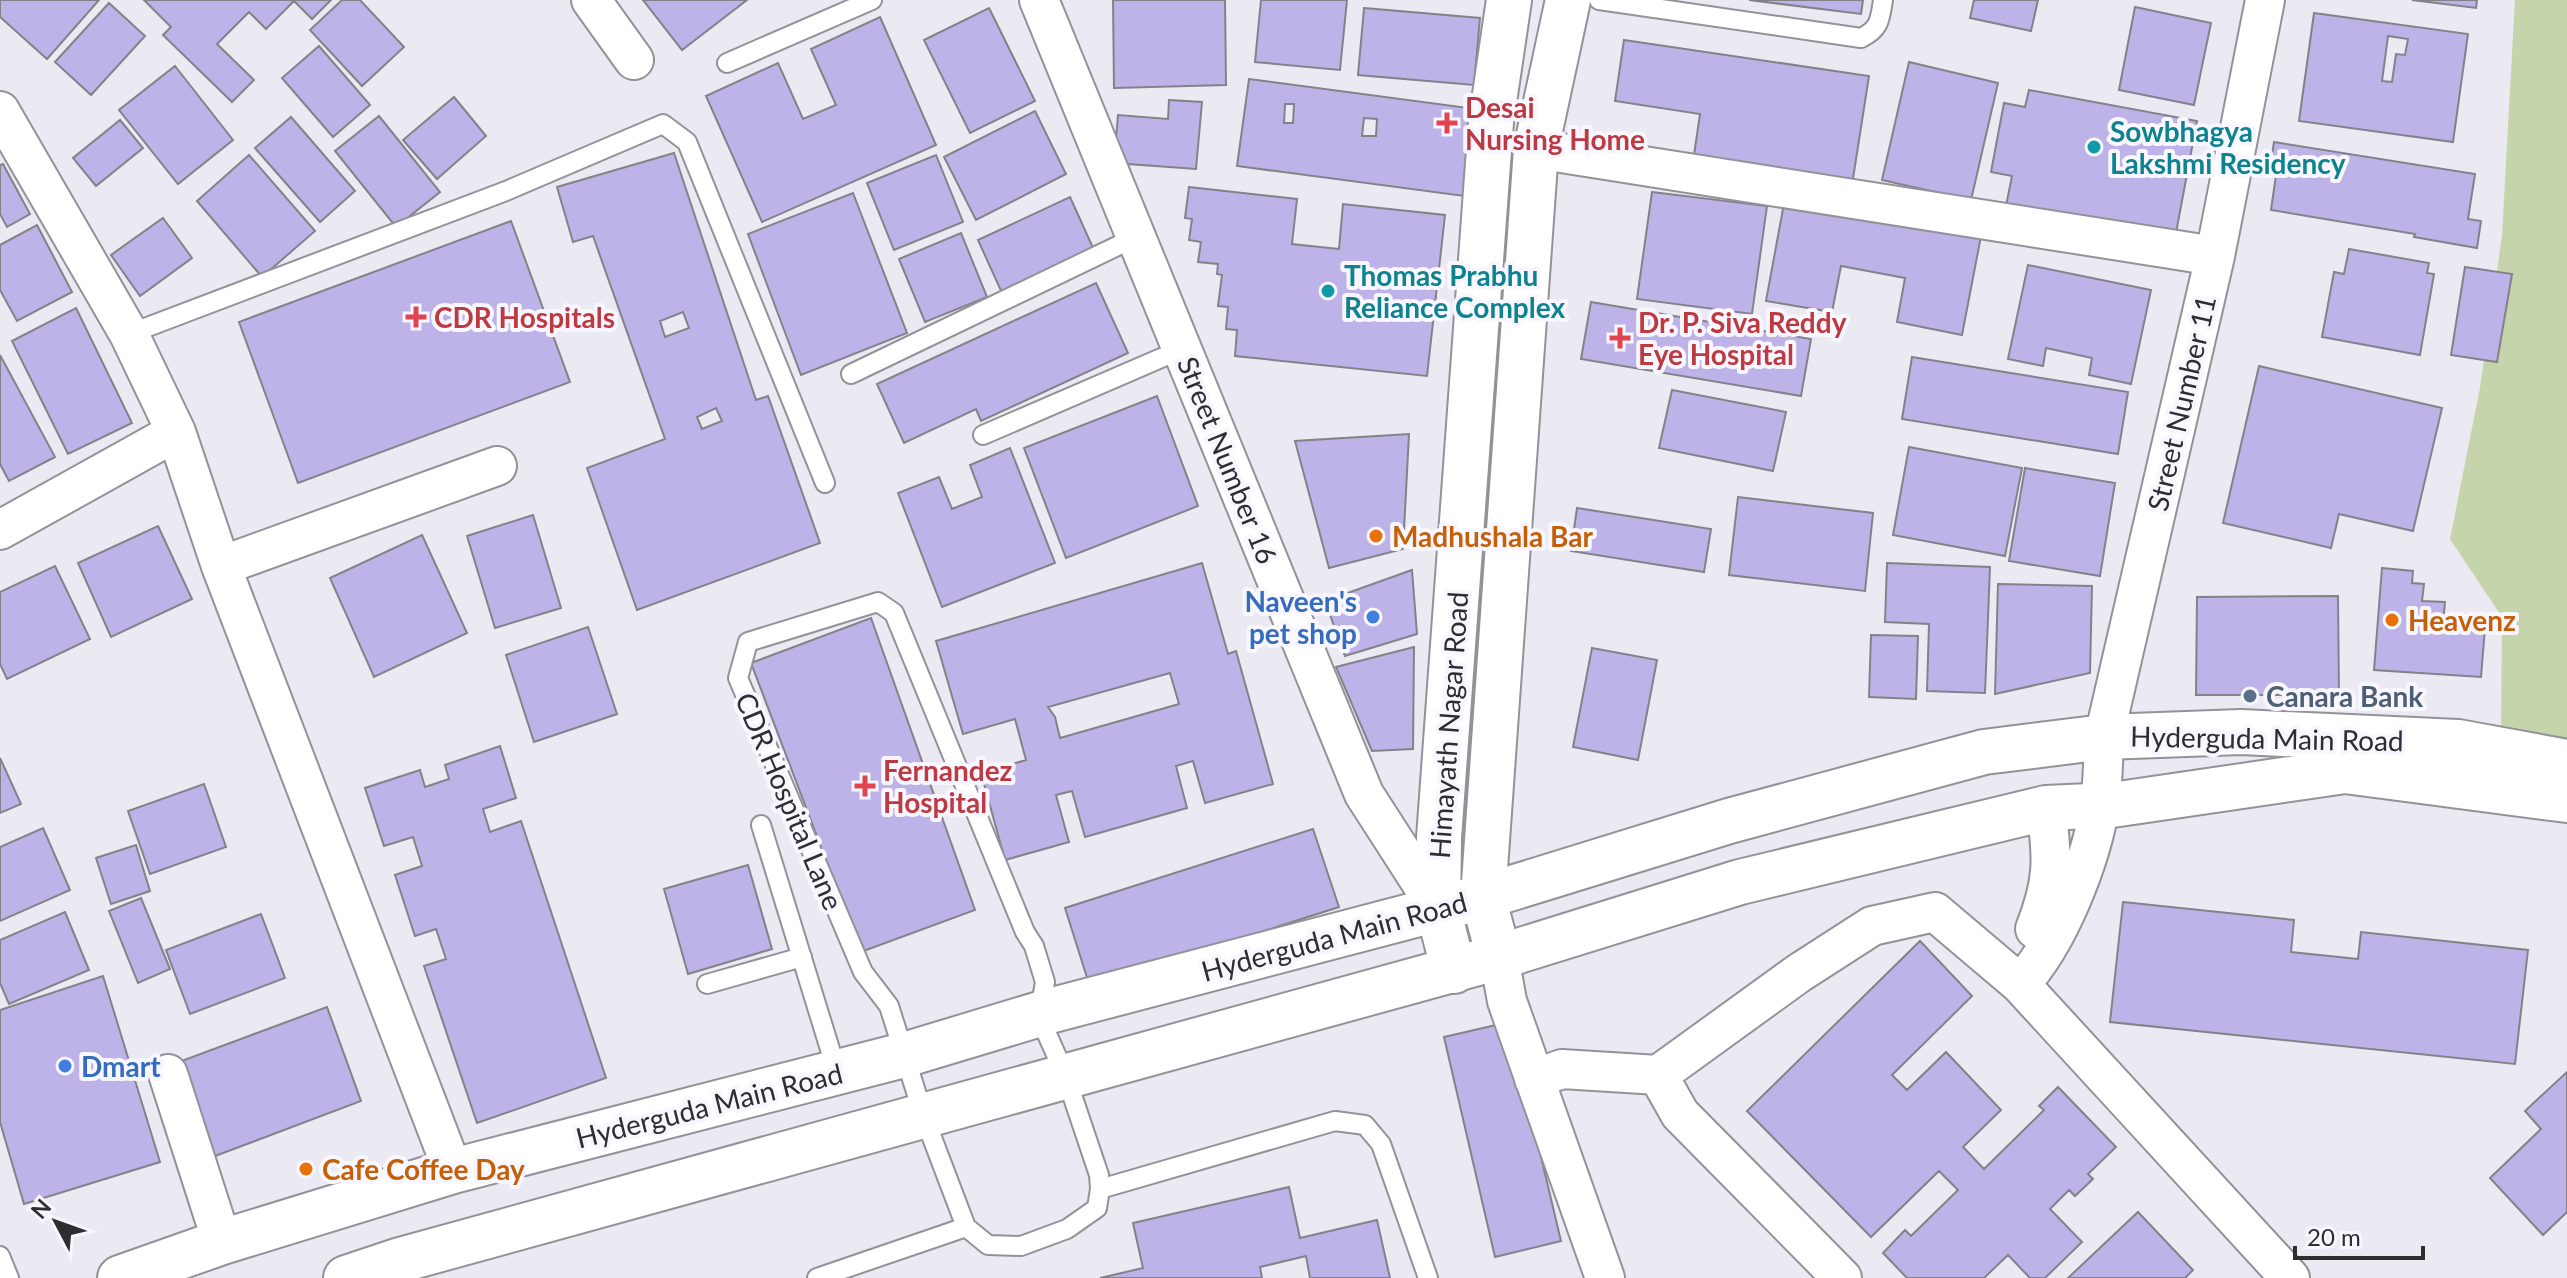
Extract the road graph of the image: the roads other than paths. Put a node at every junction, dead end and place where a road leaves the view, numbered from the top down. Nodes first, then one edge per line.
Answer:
1 (591, 0) edge
2 (872, 0) edge
3 (1039, 0) edge
4 (1509, 0) edge
5 (1568, 0) edge
6 (1599, 0) edge
7 (1883, 0) edge
8 (2265, 0) edge
9 (634, 60) dead end
10 (727, 63) dead end
11 (0, 111) edge
12 (1536, 149) junction
13 (1136, 237) junction
14 (2215, 256) junction
15 (129, 334) junction
16 (1182, 349) junction
17 (851, 374) dead end
18 (176, 432) junction
19 (983, 435) dead end
20 (497, 466) dead end
21 (825, 483) dead end
22 (0, 530) edge
23 (221, 566) junction
24 (2104, 737) junction
25 (2567, 762) edge
26 (2567, 800) edge
27 (2100, 805) junction
28 (2046, 808) junction
29 (761, 825) dead end
30 (1483, 897) junction
31 (1438, 909) junction
32 (802, 957) junction
33 (1499, 957) junction
34 (1454, 971) junction
35 (2013, 977) junction
36 (707, 984) dead end
37 (1507, 1001) junction
38 (1039, 1016) junction
39 (904, 1055) junction
40 (837, 1072) junction
41 (168, 1074) dead end
42 (1658, 1075) junction
43 (1066, 1077) junction
44 (1534, 1079) junction
45 (923, 1114) junction
46 (453, 1171) junction
47 (1100, 1189) junction
48 (966, 1227) junction
49 (222, 1242) junction
50 (0, 1256) edge
51 (405, 1270) edge
52 (9, 1278) edge
53 (120, 1278) edge
54 (346, 1278) edge
55 (817, 1278) edge
56 (1428, 1278) edge
57 (1605, 1278) edge
58 (1842, 1278) edge
59 (2290, 1278) edge

1 - 9 street
2 - 10 lane
3 - 13 street, Street Number 16
4 - 31 main road, Himayath Nagar Road
5 - 12 main road, Himayath Nagar Road
6 - 7 lane
8 - 14 street, Street Number 11
11 - 15 street
12 - 14 street
12 - 30 main road, Himayath Nagar Road
13 - 16 street, Street Number 16
13 - 17 lane
14 - 24 street, Street Number 11
15 - 18 street
15 - 21 lane
16 - 19 lane
16 - 31 street, Street Number 16
18 - 22 street
18 - 23 street
20 - 23 street
23 - 46 street
24 - 25 main road, Hyderguda Main Road
24 - 27 street, Street Number 11
24 - 30 main road, Hyderguda Main Road
26 - 27 main road, Hyderguda Main Road
27 - 28 main road, Hyderguda Main Road
27 - 35 street, Street Number 11
28 - 33 main road, Hyderguda Main Road
28 - 35 street
29 - 32 lane
30 - 31 main road, Hyderguda Main Road
30 - 33 main road, Himayath Nagar Road
31 - 34 main road, Himayath Nagar Road
31 - 38 main road, Hyderguda Main Road
32 - 36 lane
32 - 40 lane
33 - 34 main road, Hyderguda Main Road
33 - 37 street
34 - 37 street
34 - 43 main road, Hyderguda Main Road
35 - 42 street
35 - 59 street
37 - 44 street
38 - 39 main road, Hyderguda Main Road
38 - 39 lane, CDR Hospital Lane
38 - 43 lane
39 - 40 main road, Hyderguda Main Road
39 - 45 lane
40 - 46 main road, Hyderguda Main Road
41 - 49 street
42 - 44 street
42 - 58 street
43 - 45 main road, Hyderguda Main Road
43 - 47 lane
44 - 57 street
45 - 48 lane
45 - 51 main road, Hyderguda Main Road
46 - 49 main road, Hyderguda Main Road
47 - 48 lane
47 - 56 lane
48 - 55 lane
49 - 53 main road, Hyderguda Main Road
50 - 52 lane
51 - 54 main road, Hyderguda Main Road

